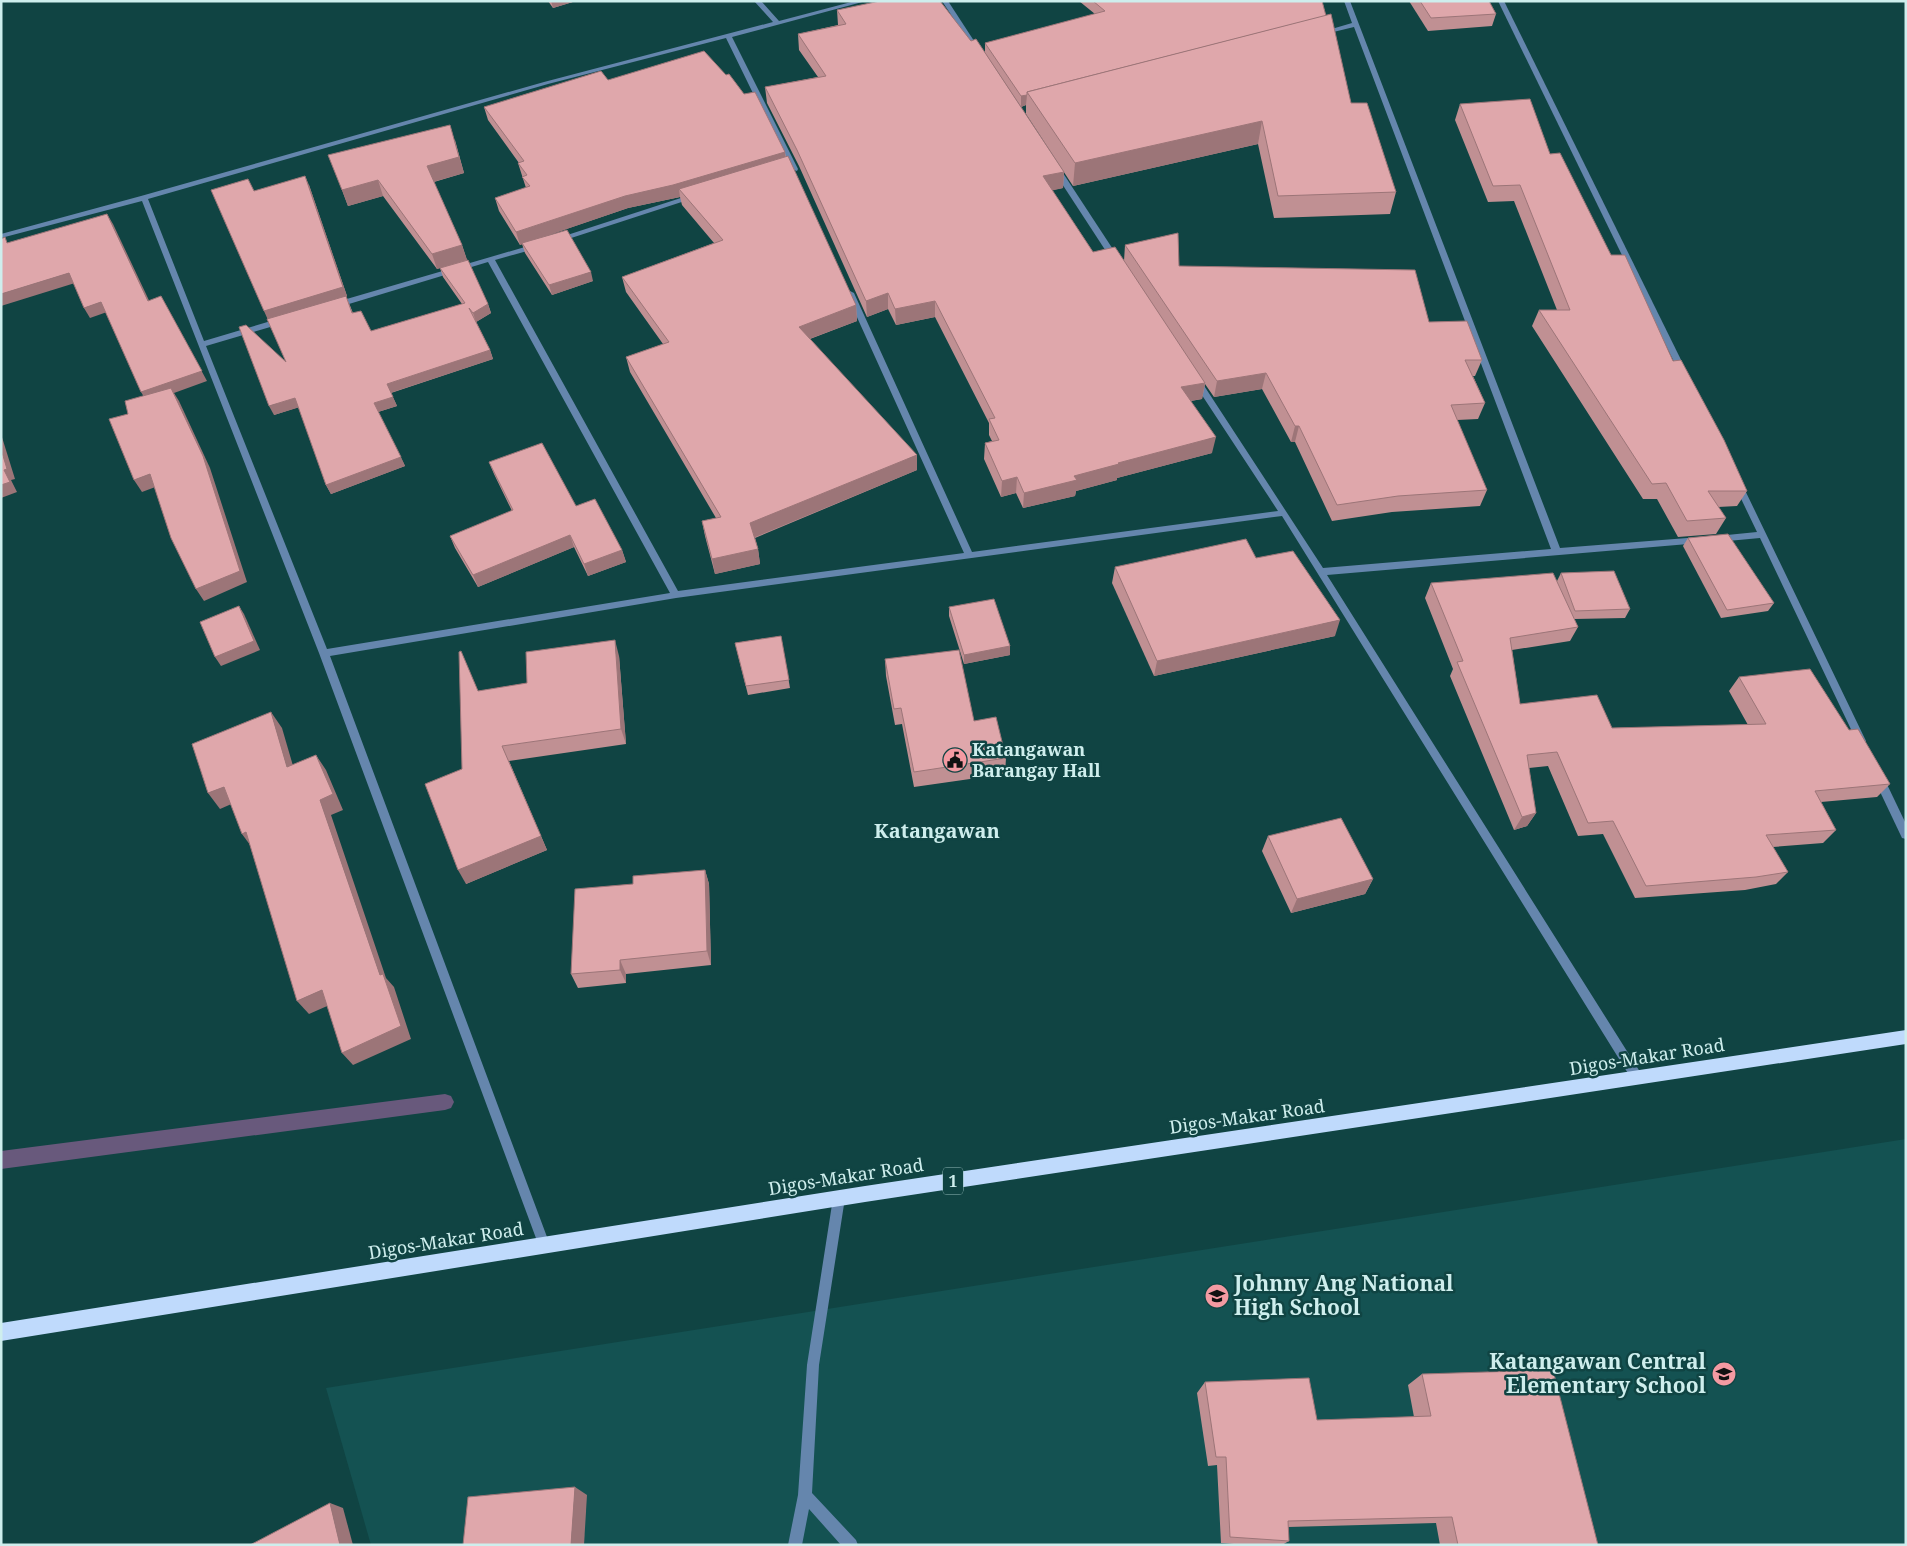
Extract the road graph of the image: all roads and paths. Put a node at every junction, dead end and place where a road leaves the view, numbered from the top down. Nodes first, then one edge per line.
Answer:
1 (758, 1) edge
2 (863, 1) edge
3 (945, 1) edge
4 (1347, 1) edge
5 (1501, 1) edge
6 (777, 23) junction
7 (1356, 24) junction
8 (1318, 34) edge
9 (728, 35) junction
10 (981, 56) edge
11 (1050, 160) edge
12 (793, 167) junction
13 (784, 170) edge
14 (797, 176) edge
15 (698, 196) edge
16 (144, 198) junction
17 (1, 236) edge
18 (490, 260) junction
19 (1124, 272) edge
20 (846, 284) edge
21 (327, 307) edge
22 (289, 318) edge
23 (203, 344) junction
24 (1188, 368) edge
25 (1688, 384) edge
26 (1732, 472) edge
27 (1284, 513) junction
28 (1762, 535) junction
29 (1557, 552) junction
30 (969, 555) junction
31 (1320, 572) junction
32 (676, 595) junction
33 (324, 653) junction
34 (1864, 746) edge
35 (1876, 773) edge
36 (1906, 835) edge
37 (1906, 1037) edge
38 (1638, 1079) junction
39 (839, 1198) junction
40 (544, 1245) junction
41 (1, 1332) edge
42 (805, 1495) junction
43 (795, 1545) edge
44 (851, 1545) edge

1 - 6 street
2 - 6 street
3 - 10 street
4 - 7 street
5 - 25 street
6 - 9 street
7 - 8 street
7 - 29 street
9 - 12 street
9 - 16 street
11 - 19 street
12 - 13 street
12 - 14 street
15 - 18 street
16 - 17 street
16 - 23 street
18 - 21 street
18 - 32 street
20 - 30 street
22 - 23 street
23 - 33 street
24 - 27 street
26 - 28 street
27 - 30 street
27 - 31 street
28 - 29 street
28 - 34 street
29 - 31 street
30 - 32 street
31 - 38 street
32 - 33 street
33 - 40 street
35 - 36 street
37 - 38 highway, Digos-Makar Road / 1
38 - 39 highway, Digos-Makar Road / 1
39 - 40 highway, Digos-Makar Road / 1
39 - 42 street
40 - 41 highway, Digos-Makar Road / 1
42 - 43 street
42 - 44 street

